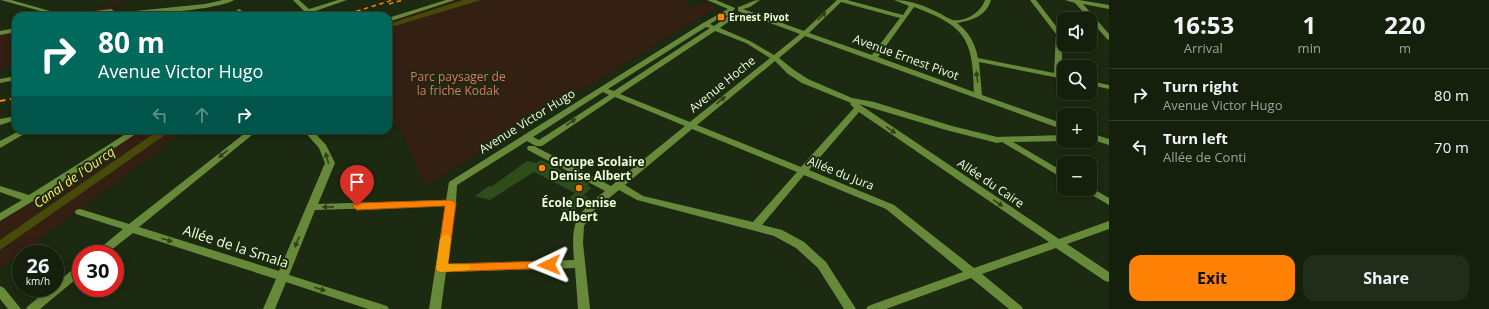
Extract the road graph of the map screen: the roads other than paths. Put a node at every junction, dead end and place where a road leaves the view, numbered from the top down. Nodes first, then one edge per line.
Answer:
1 (4, 0) edge
2 (231, 0) edge
3 (296, 0) edge
4 (344, 0) edge
5 (452, 0) edge
6 (710, 0) edge
7 (722, 0) edge
8 (757, 0) edge
9 (840, 0) edge
10 (897, 0) edge
11 (988, 0) edge
12 (1033, 0) edge
13 (1068, 0) edge
14 (1076, 1) edge
15 (913, 5) junction
16 (1109, 7) edge
17 (736, 8) junction
18 (115, 10) dead end
19 (50, 12) edge
20 (101, 12) edge
21 (146, 12) edge
22 (308, 12) joint
23 (723, 13) junction
24 (903, 18) junction
25 (392, 19) edge
26 (952, 22) junction
27 (705, 24) junction
28 (716, 28) junction
29 (12, 31) edge
30 (0, 33) edge
31 (805, 33) junction
32 (1109, 38) edge
33 (672, 45) junction
34 (684, 49) junction
35 (775, 58) junction
36 (874, 58) junction
37 (974, 59) junction
38 (1061, 60) edge
39 (1057, 75) edge
40 (12, 79) edge
41 (0, 81) edge
42 (1097, 84) edge
43 (1109, 87) edge
44 (602, 89) junction
45 (614, 94) junction
46 (978, 96) junction
47 (850, 100) junction
48 (858, 108) junction
49 (12, 119) edge
50 (0, 122) edge
51 (1057, 124) edge
52 (691, 125) junction
53 (20, 134) edge
54 (132, 134) edge
55 (249, 134) edge
56 (311, 134) edge
57 (526, 137) junction
58 (1057, 138) edge
59 (1097, 139) edge
60 (1004, 140) junction
61 (1107, 143) edge
62 (0, 145) edge
63 (535, 146) junction
64 (803, 171) junction
65 (1057, 172) edge
66 (614, 188) junction
67 (0, 189) edge
68 (1097, 195) edge
69 (30, 199) junction
70 (1109, 202) edge
71 (451, 203) junction
72 (312, 207) junction
73 (80, 212) dead end
74 (0, 218) edge
75 (1109, 225) edge
76 (755, 226) junction
77 (130, 228) junction
78 (1058, 244) junction
79 (110, 245) edge
80 (579, 264) junction
81 (441, 268) junction
82 (973, 274) junction
83 (72, 276) edge
84 (283, 277) junction
85 (1109, 278) edge
86 (0, 291) edge
87 (14, 309) edge
88 (32, 309) edge
89 (269, 309) edge
90 (383, 309) edge
91 (435, 309) edge
92 (584, 309) edge
93 (850, 309) edge
94 (872, 309) edge
95 (1017, 309) edge

1 - 19 street
2 - 21 street
3 - 22 street
4 - 22 street
5 - 25 street
6 - 17 street
7 - 17 street
8 - 17 street, Avenue Victor Hugo
9 - 24 street
31 -> 9 street, Avenue Hoche
10 - 15 street
11 - 26 street
12 - 38 street
13 - 14 street
14 - 16 street
14 - 32 street
15 - 24 street
15 - 26 street
17 - 23 street, Avenue Victor Hugo
17 - 31 street, Avenue Ernest Pivot
18 - 20 street
23 - 27 street, Avenue Victor Hugo
23 - 28 street, Avenue Victor Hugo
24 - 36 street
26 - 37 street
27 - 28 street
27 - 33 street, Avenue Victor Hugo
28 - 34 street, Avenue Victor Hugo
28 - 35 street
29 - 30 street
31 - 35 street, Avenue Hoche
31 - 36 street, Avenue Ernest Pivot
33 - 34 street
33 - 44 street, Avenue Victor Hugo
34 - 45 street, Avenue Victor Hugo
35 - 47 street
52 -> 35 street, Avenue Hoche
36 - 46 street, Avenue Ernest Pivot
37 - 39 street
46 -> 37 street
40 - 41 street
42 - 43 street
44 - 45 street, Allée du Jura
44 - 57 street, Avenue Victor Hugo
45 - 52 street, Allée du Jura
63 -> 45 street, Avenue Victor Hugo
46 - 51 street, Avenue Ernest Pivot
47 - 48 street, Allée du Caire
47 - 60 street
48 - 64 street
48 -> 78 street, Allée du Caire
49 - 50 street
52 - 64 street, Allée du Jura
52 - 66 street, Avenue Hoche
53 - 62 street
54 - 69 street
55 -> 77 street
72 -> 56 street
57 - 63 street
57 - 71 street, Avenue Victor Hugo
58 - 60 street
59 - 61 street
60 - 65 street
63 - 66 street
64 - 76 street
64 - 82 street, Allée du Jura
66 - 76 street
66 - 80 street, Avenue Hoche
67 - 69 street
68 - 70 street
69 - 74 street
71 -> 72 street
71 - 81 street, Avenue Victor Hugo
72 -> 84 street
73 - 77 street, Allée de la Smala
75 - 78 street
76 - 93 street
77 - 79 street
77 -> 84 street, Allée de la Smala
78 - 82 street
78 - 85 street, Allée du Caire
80 - 81 street
80 - 92 street, Avenue Hoche
81 - 91 street, Avenue Victor Hugo
82 - 94 street
82 - 95 street, Allée du Jura
83 - 88 street
84 - 89 street
84 -> 90 street, Allée de la Smala
86 - 87 street

